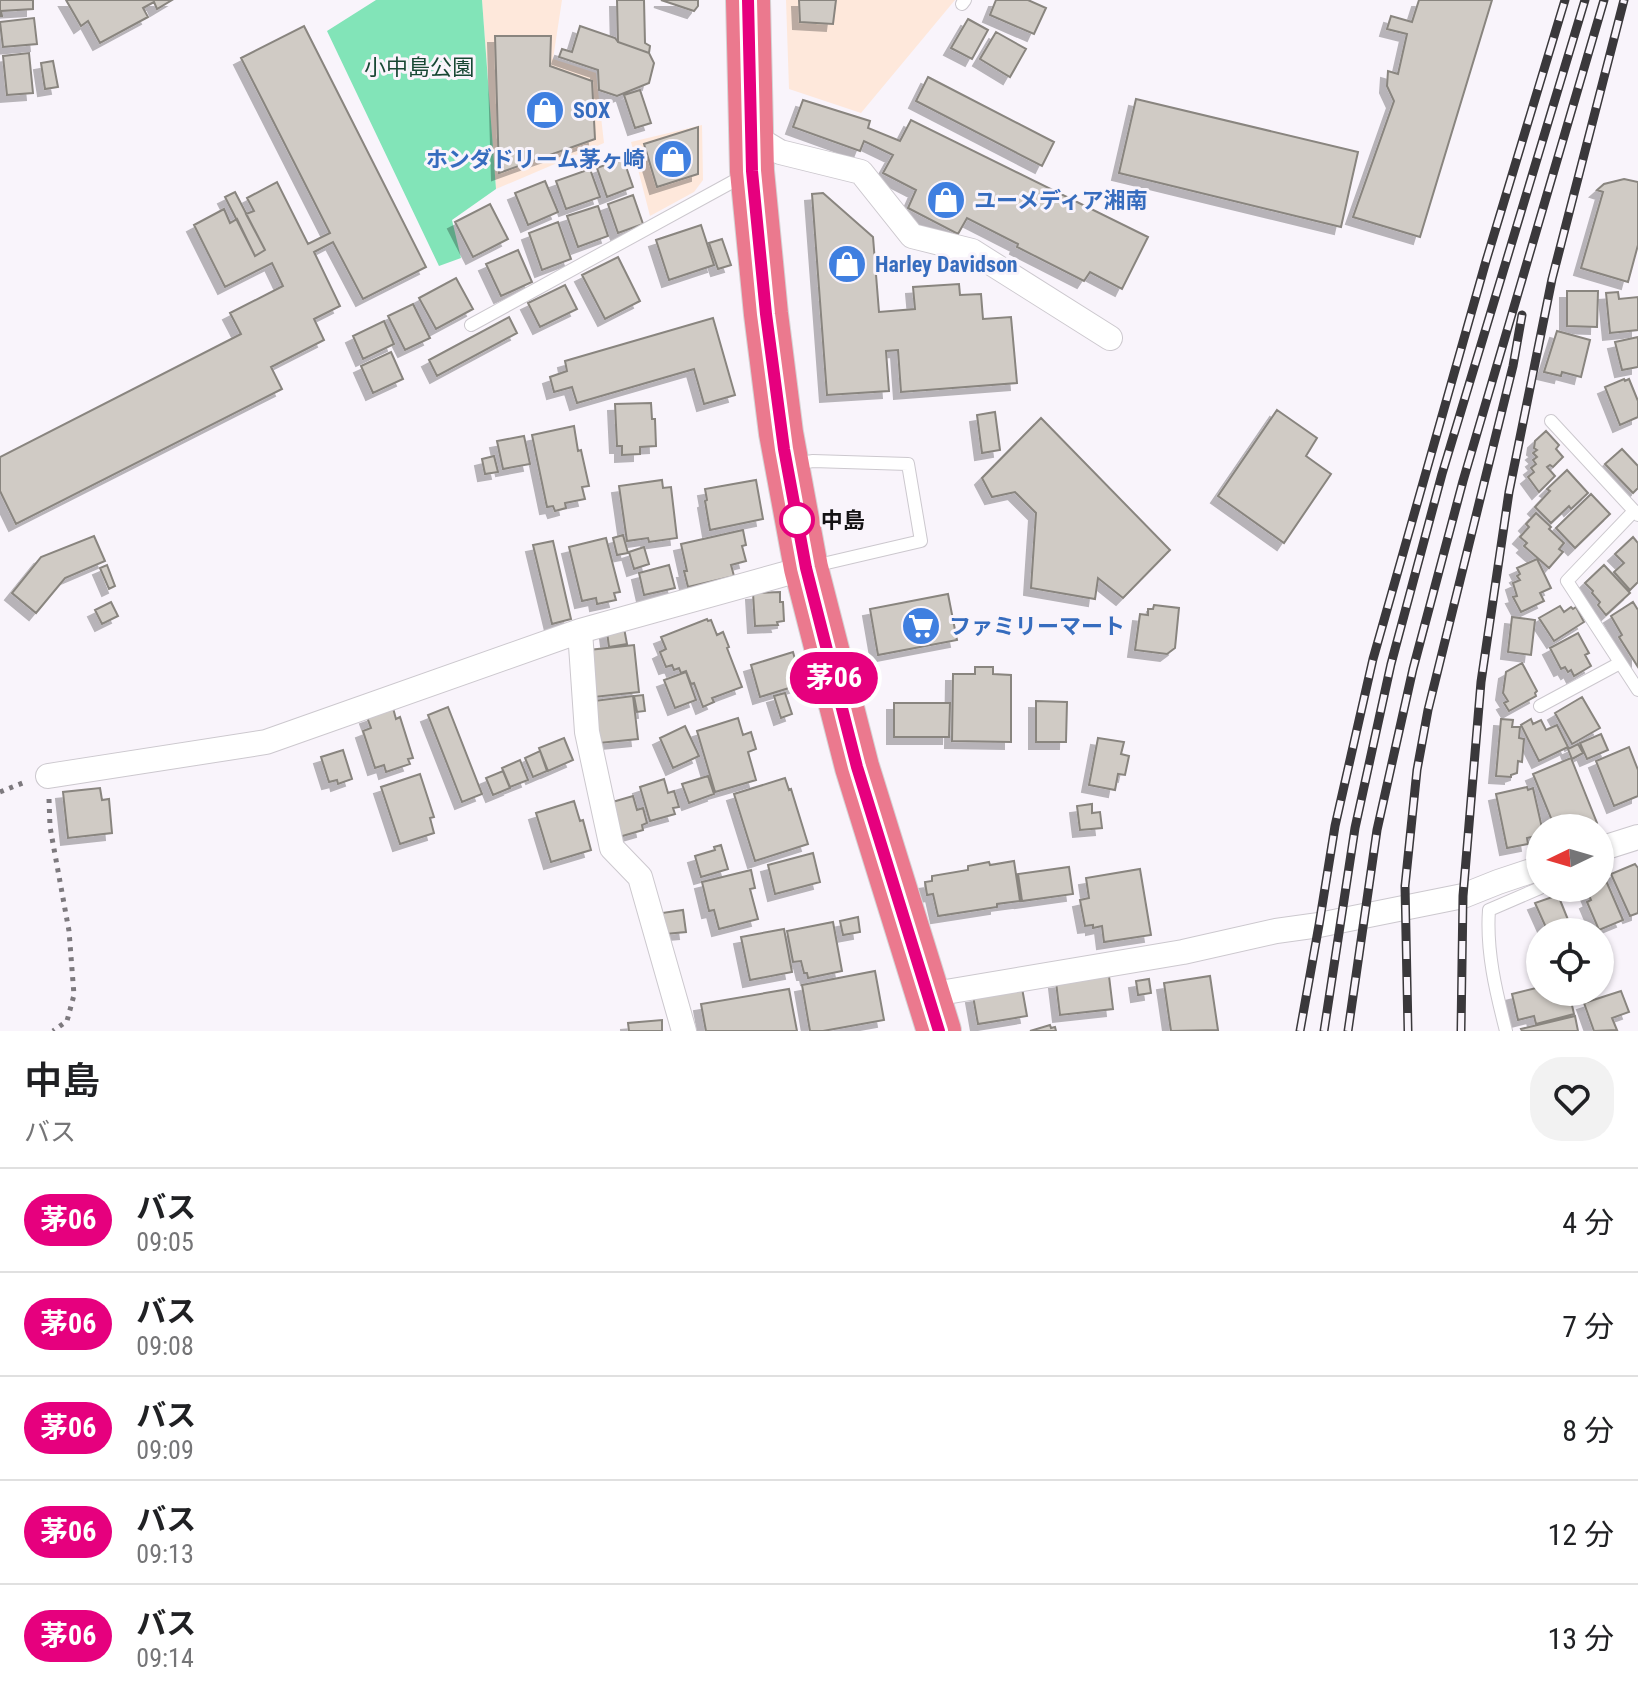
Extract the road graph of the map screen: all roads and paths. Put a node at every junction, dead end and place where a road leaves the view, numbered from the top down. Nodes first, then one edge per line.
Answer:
1 (748, 0) edge
2 (751, 152) junction
3 (471, 325) dead end
4 (1110, 338) dead end
5 (1551, 421) dead end
6 (787, 465) junction
7 (1636, 513) edge
8 (806, 568) junction
9 (580, 631) junction
10 (1620, 663) junction
11 (1638, 690) edge
12 (1540, 706) dead end
13 (48, 776) joint
14 (1638, 837) edge
15 (1614, 846) edge
16 (1526, 873) edge
17 (1526, 894) edge
18 (934, 1013) edge
19 (53, 1031) edge
20 (684, 1031) edge
21 (1506, 1031) edge

1 - 2 highway
2 - 3 lane
2 - 4 street
2 - 6 highway
5 - 7 lane
6 - 8 highway
6 - 8 lane
7 - 10 lane
8 - 9 street
8 - 18 highway
9 - 13 street
9 - 20 street
10 - 11 lane
10 - 12 lane
13 - 19 path
14 - 15 street
16 - 18 street
17 - 21 lane

